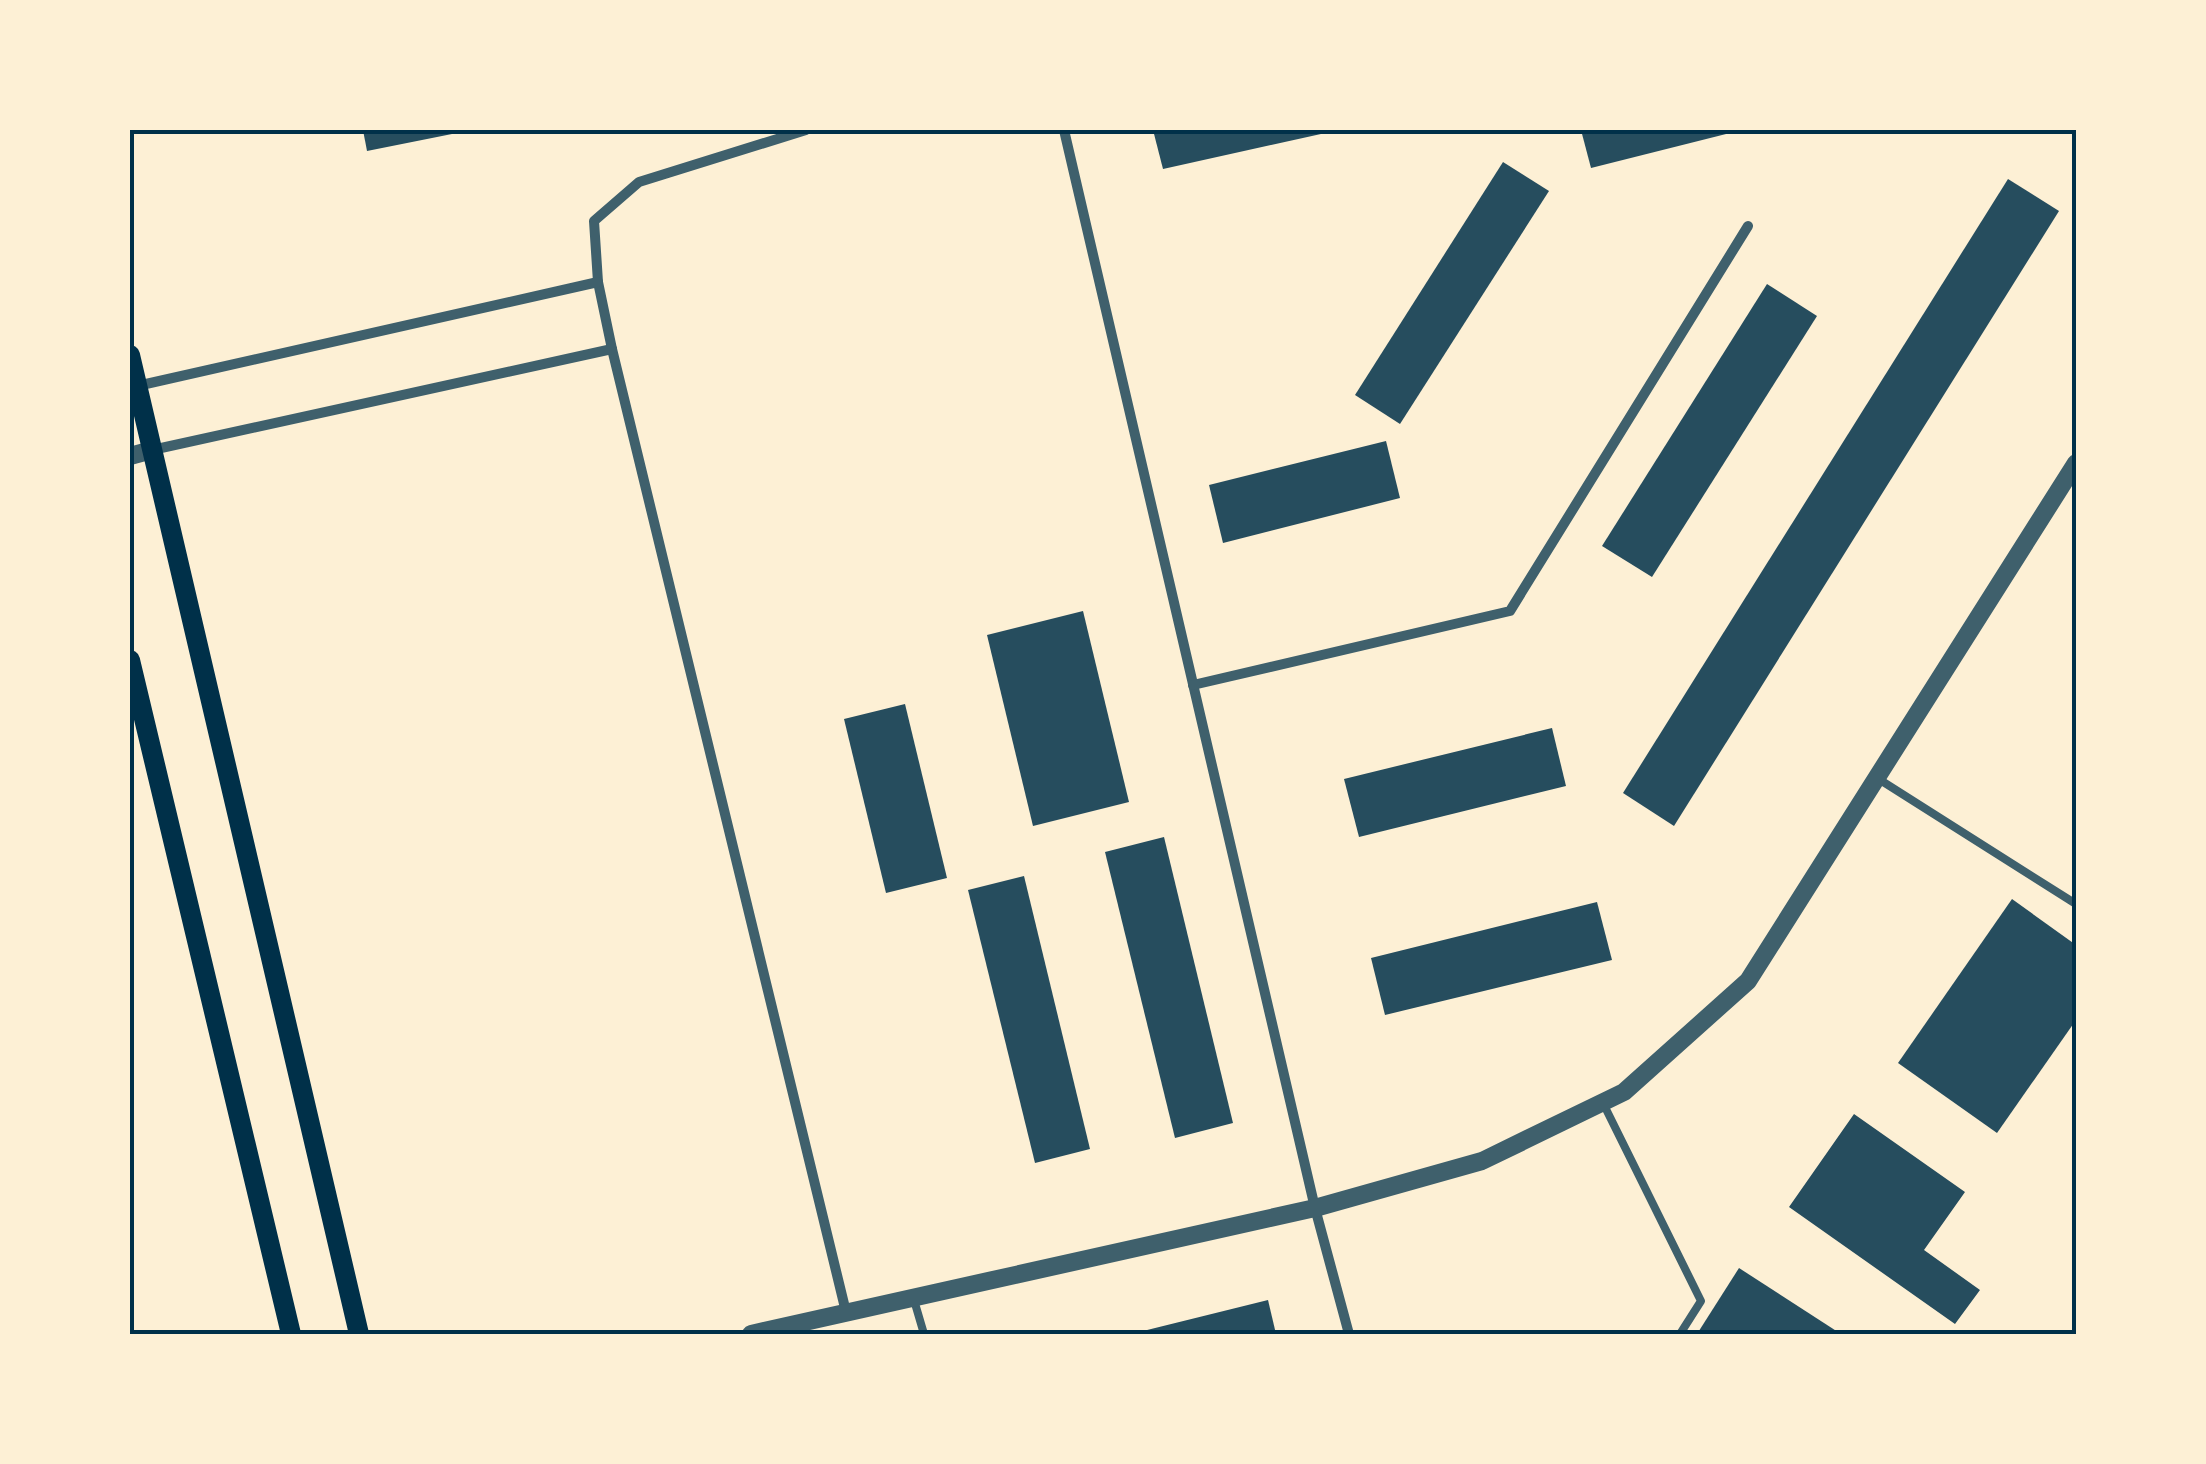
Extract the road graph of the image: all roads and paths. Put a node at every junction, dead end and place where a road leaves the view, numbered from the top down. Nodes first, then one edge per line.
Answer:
1 (806, 130) edge
2 (1064, 130) edge
3 (1748, 226) dead end
4 (598, 282) junction
5 (612, 349) junction
6 (130, 355) edge
7 (134, 387) edge
8 (152, 450) junction
9 (130, 456) edge
10 (2076, 463) edge
11 (130, 660) edge
12 (1193, 685) junction
13 (1877, 778) junction
14 (2076, 904) edge
15 (1602, 1103) junction
16 (1315, 1208) junction
17 (914, 1297) junction
18 (846, 1312) junction
19 (291, 1334) edge
20 (360, 1334) edge
21 (751, 1334) edge
22 (924, 1334) edge
23 (1350, 1334) edge
24 (1680, 1334) edge

1 - 4 street
2 - 12 street
3 - 12 street
4 - 5 street
4 - 7 street
5 - 8 street
5 - 18 street
6 - 7 main road
7 - 8 main road
8 - 9 street
8 - 20 main road
10 - 13 street
11 - 19 main road
12 - 16 street
13 - 14 lane
13 - 15 street
15 - 16 street
15 - 24 lane
16 - 17 street
16 - 23 street
17 - 18 street
17 - 22 lane
18 - 21 street

